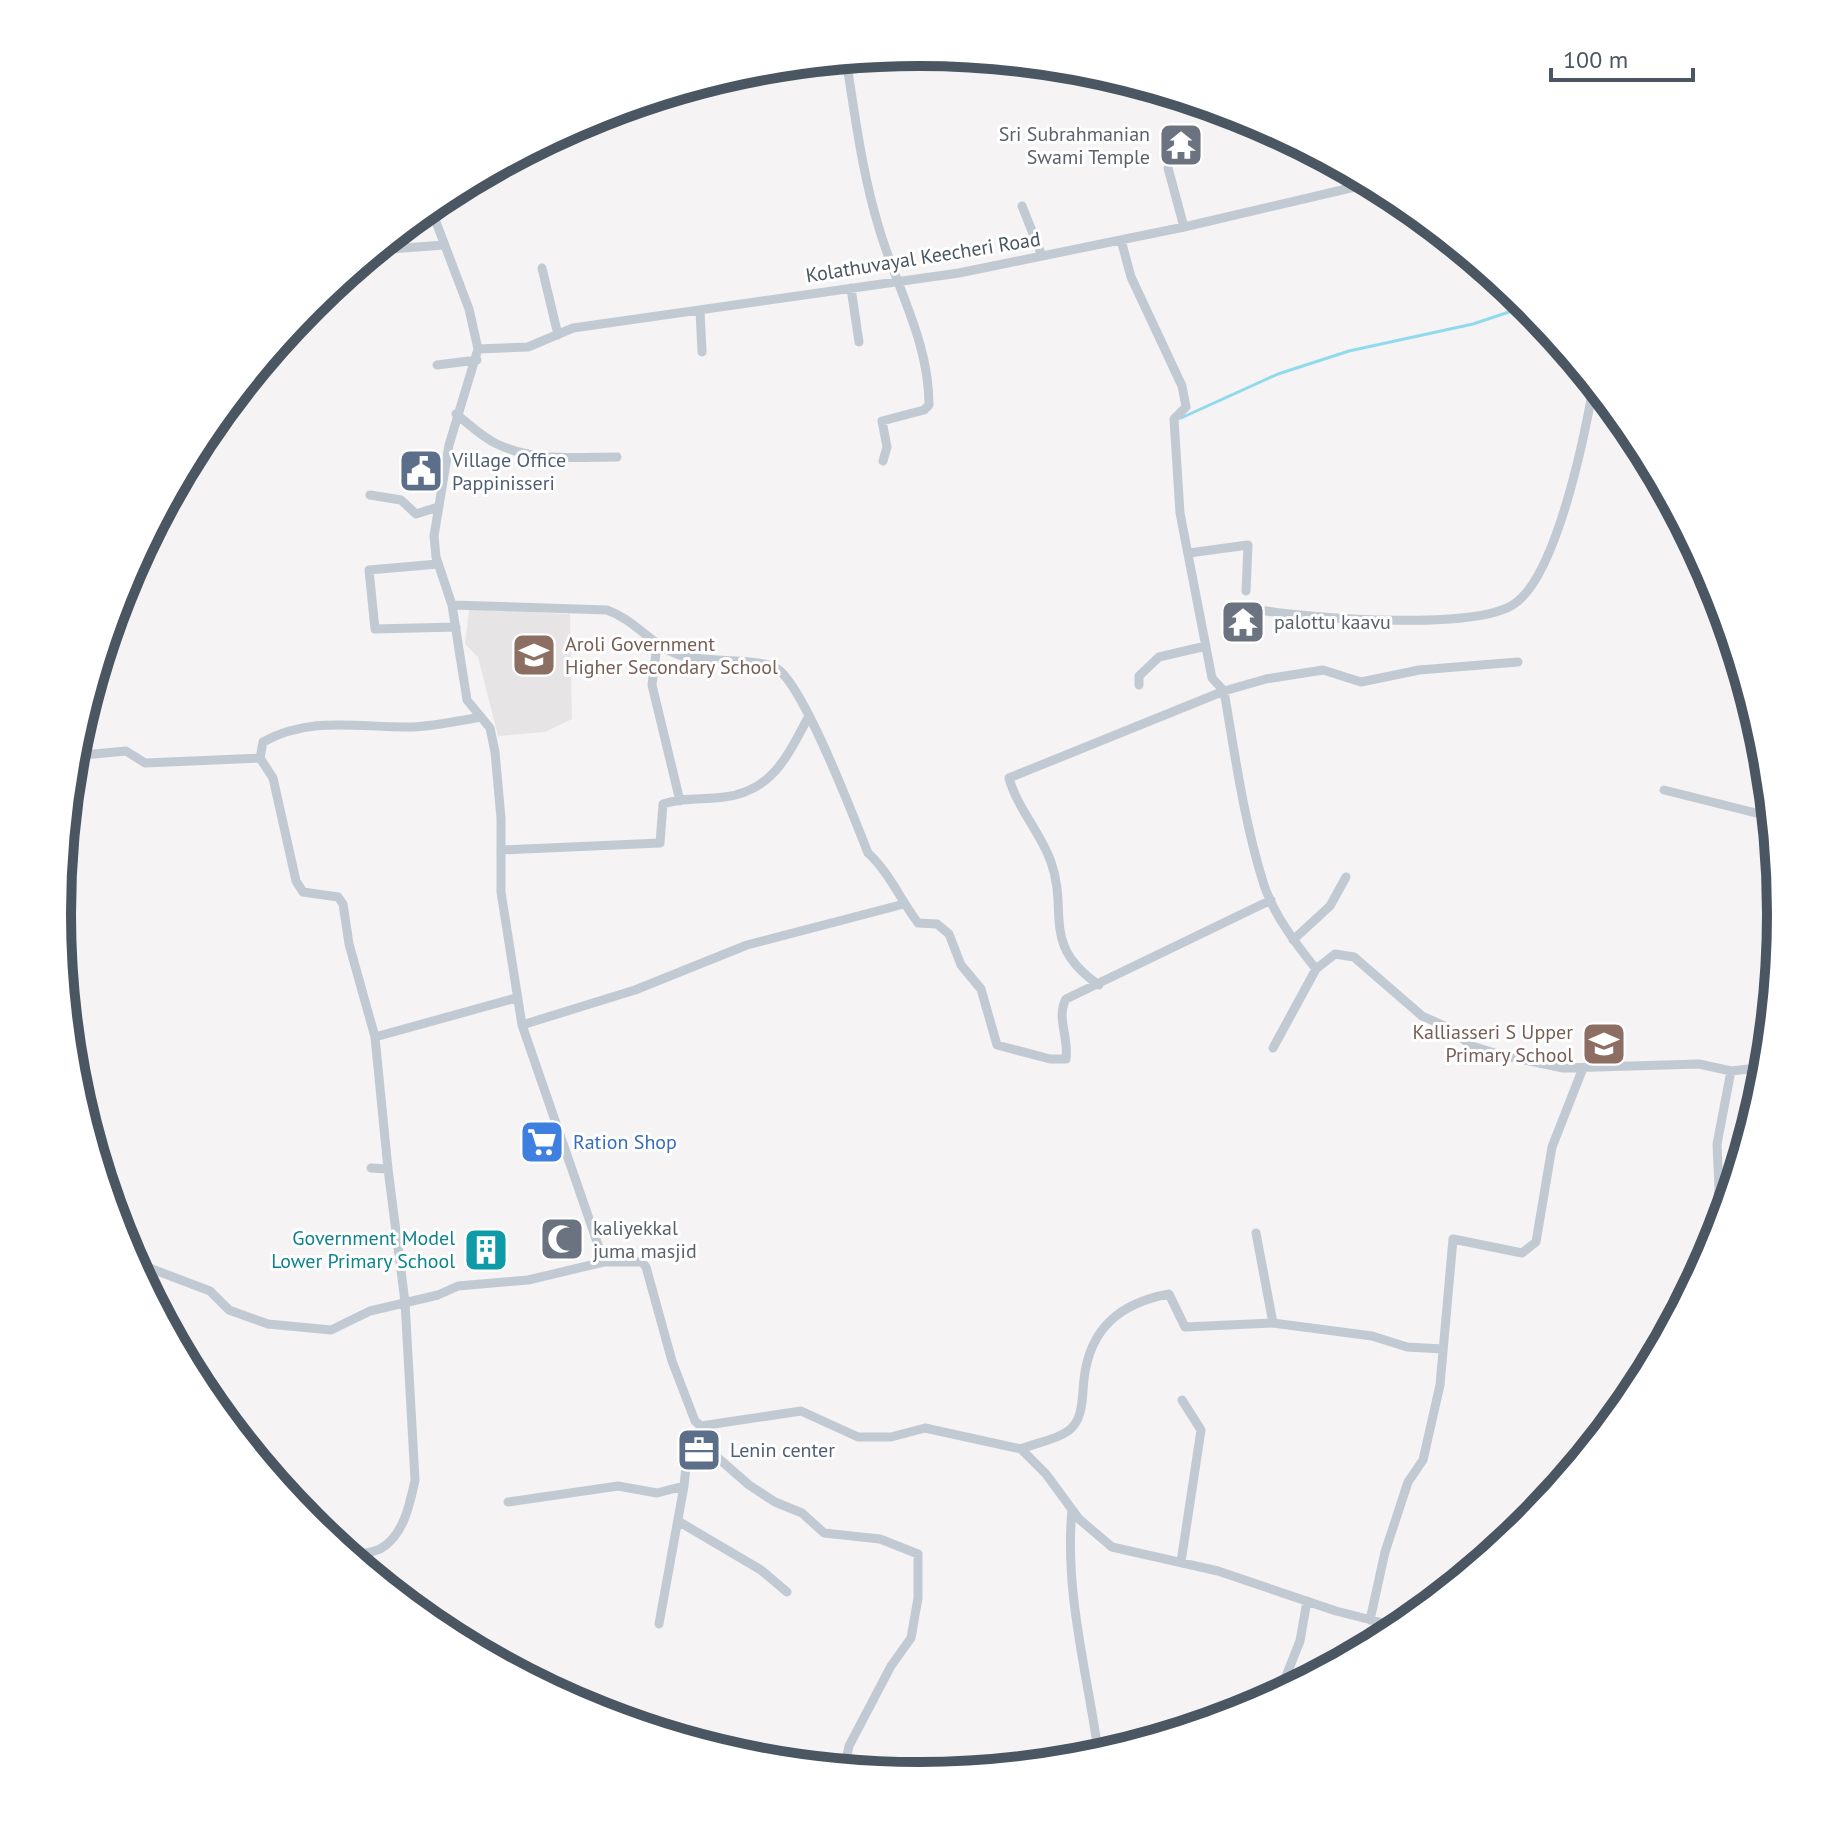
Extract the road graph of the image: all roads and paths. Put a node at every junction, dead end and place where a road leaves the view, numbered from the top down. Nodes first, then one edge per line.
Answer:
1 (848, 69) edge
2 (1168, 168) dead end
3 (1355, 187) edge
4 (1022, 206) dead end
5 (435, 219) edge
6 (1184, 227) junction
7 (1121, 240) junction
8 (444, 245) junction
9 (394, 249) edge
10 (1042, 256) junction
11 (542, 268) dead end
12 (901, 281) junction
13 (851, 288) junction
14 (700, 310) junction
15 (558, 335) junction
16 (859, 342) dead end
17 (478, 349) junction
18 (702, 352) dead end
19 (477, 360) junction
20 (437, 365) dead end
21 (1591, 396) edge
22 (456, 414) junction
23 (617, 457) dead end
24 (883, 461) dead end
25 (370, 495) dead end
26 (438, 507) junction
27 (1189, 553) junction
28 (438, 564) junction
29 (1246, 591) dead end
30 (452, 605) junction
31 (1266, 611) dead end
32 (456, 627) junction
33 (657, 645) junction
34 (1206, 646) junction
35 (1518, 662) dead end
36 (1139, 685) dead end
37 (1224, 691) junction
38 (809, 716) junction
39 (481, 717) junction
40 (86, 755) edge
41 (260, 758) junction
42 (1664, 790) dead end
43 (680, 801) junction
44 (1762, 814) edge
45 (501, 850) junction
46 (1346, 877) dead end
47 (1271, 900) junction
48 (904, 904) junction
49 (1293, 940) junction
50 (1316, 969) junction
51 (1099, 985) junction
52 (516, 998) junction
53 (522, 1025) junction
54 (375, 1037) junction
55 (1273, 1048) dead end
56 (1583, 1068) junction
57 (1754, 1068) edge
58 (1731, 1071) junction
59 (371, 1168) dead end
60 (388, 1169) junction
61 (1717, 1202) edge
62 (1256, 1233) dead end
63 (604, 1262) junction
64 (149, 1268) edge
65 (405, 1302) junction
66 (1273, 1323) junction
67 (1443, 1349) junction
68 (1182, 1400) dead end
69 (701, 1426) junction
70 (694, 1437) junction
71 (1021, 1449) junction
72 (684, 1486) junction
73 (508, 1502) dead end
74 (1072, 1510) junction
75 (678, 1521) junction
76 (361, 1553) edge
77 (1181, 1562) junction
78 (787, 1592) dead end
79 (1307, 1601) junction
80 (1370, 1620) junction
81 (659, 1624) dead end
82 (1385, 1624) edge
83 (1285, 1680) edge
84 (1097, 1744) edge
85 (846, 1759) edge

1 - 12 street
2 - 6 street
3 - 6 street, Kolathuvayal Keecheri Road
4 - 10 street
5 - 8 street
6 - 7 street, Kolathuvayal Keecheri Road
7 - 10 street, Kolathuvayal Keecheri Road
7 - 27 street
8 - 9 street
8 - 17 street
10 - 12 street, Kolathuvayal Keecheri Road
11 - 15 street
12 - 13 street, Kolathuvayal Keecheri Road
12 - 24 street
13 - 14 street, Kolathuvayal Keecheri Road
13 - 16 street
14 - 15 street, Kolathuvayal Keecheri Road
14 - 18 street
15 - 17 street, Kolathuvayal Keecheri Road
17 - 19 street
19 - 20 street
19 - 22 street
21 - 31 street
22 - 23 street
22 - 26 street
25 - 26 street
26 - 28 street
27 - 29 street
27 - 34 street
28 - 30 street
28 - 32 street
30 - 32 street
30 - 33 street
32 - 39 street
33 - 38 street
33 - 43 street
34 - 36 street
34 - 37 street
35 - 37 street
37 - 47 street
37 - 51 street
38 - 43 street
38 - 48 street
39 - 41 street
39 - 45 street
40 - 41 street
41 - 54 street
42 - 44 street
43 - 45 street
45 - 52 street
46 - 49 street
47 - 49 street
47 - 51 street
48 - 51 street
48 - 53 street
49 - 50 street
50 - 55 street
50 - 56 street
52 - 53 street
52 - 54 street
53 - 63 street
54 - 60 street
56 - 58 street
56 - 67 street
57 - 58 street
58 - 61 street
59 - 60 street
60 - 65 street
62 - 66 street
63 - 65 street
63 - 69 street
64 - 65 street
65 - 76 street
66 - 67 street
66 - 71 street
67 - 80 street
68 - 77 street
69 - 70 street
69 - 71 street
70 - 72 street
70 - 85 street
71 - 74 street
72 - 73 street
72 - 75 street
74 - 77 street
74 - 84 street
75 - 78 street
75 - 81 street
77 - 79 street
79 - 80 street
79 - 83 street
80 - 82 street

